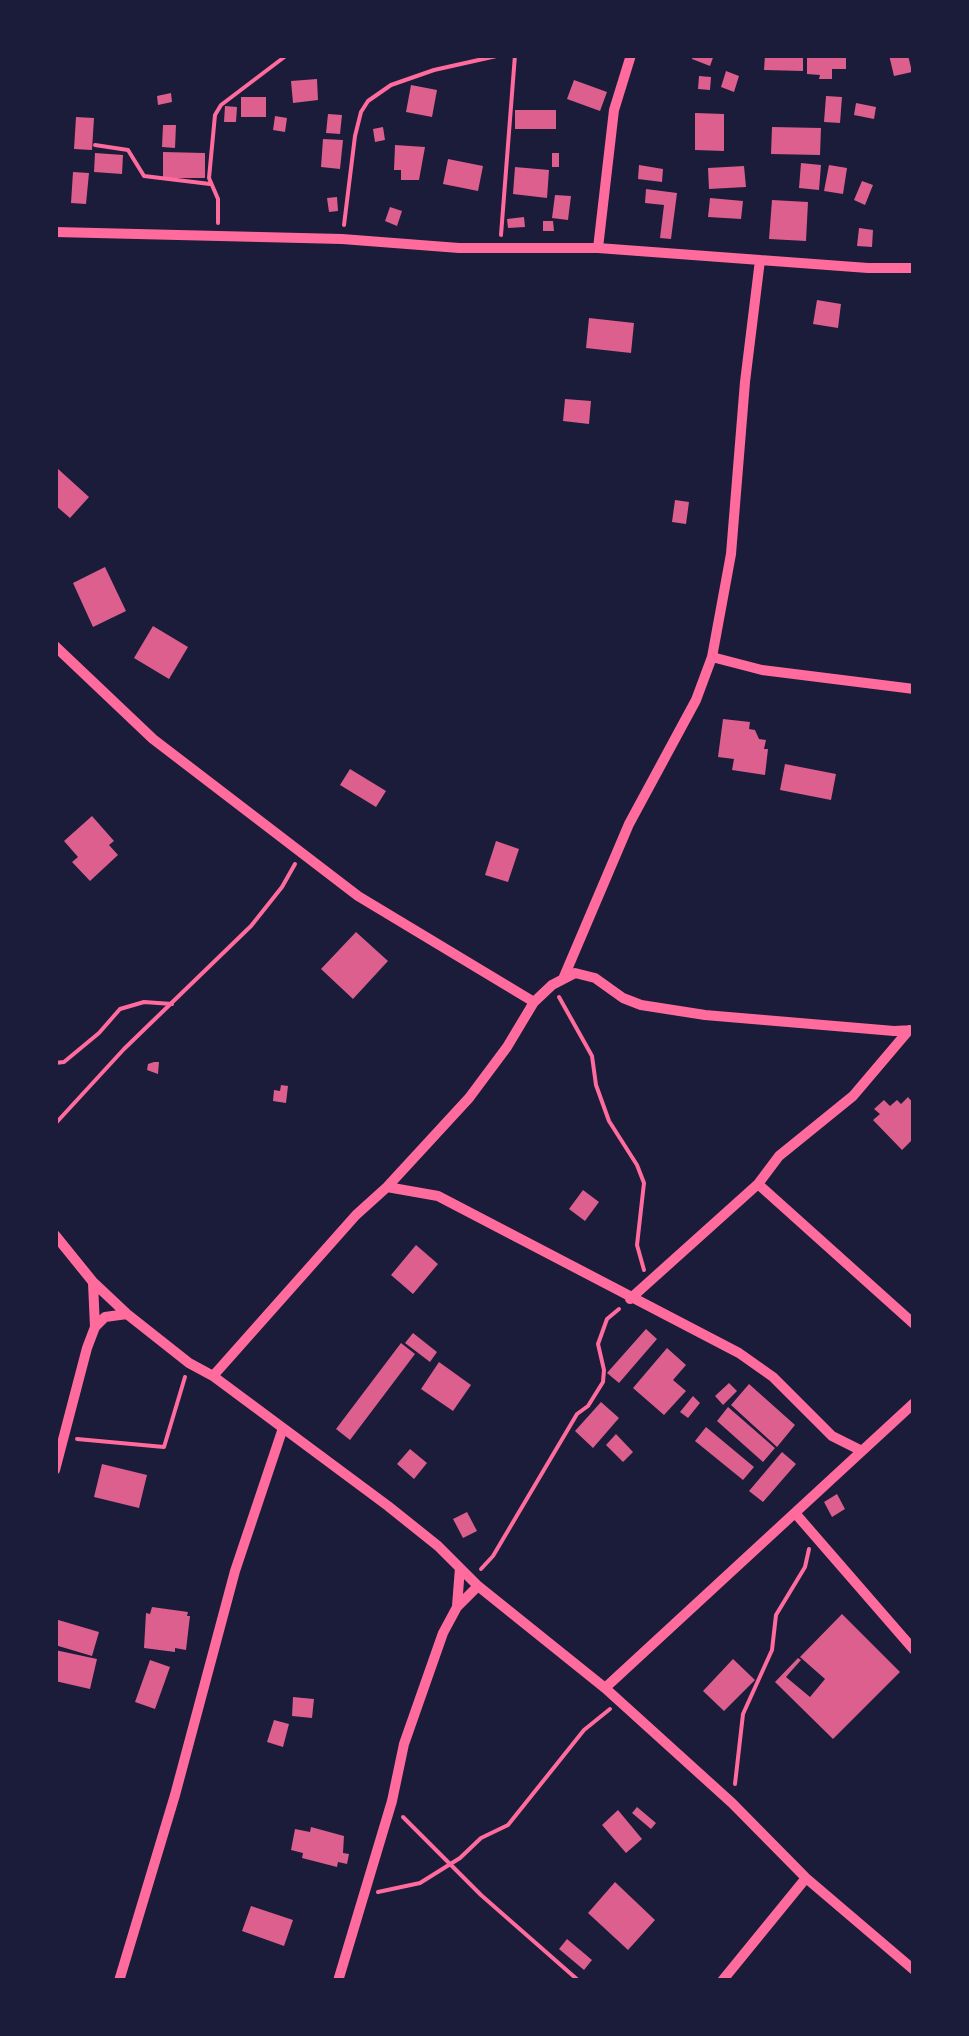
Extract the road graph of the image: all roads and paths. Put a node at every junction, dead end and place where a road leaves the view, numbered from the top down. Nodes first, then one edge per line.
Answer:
1 (286, 55) edge
2 (500, 55) edge
3 (515, 55) edge
4 (630, 55) edge
5 (95, 145) dead end
6 (210, 184) junction
7 (55, 232) edge
8 (217, 238) junction
9 (342, 239) junction
10 (500, 248) junction
11 (598, 248) junction
12 (760, 260) junction
13 (914, 268) edge
14 (55, 646) edge
15 (712, 657) junction
16 (914, 689) edge
17 (302, 854) junction
18 (563, 979) junction
19 (552, 985) junction
20 (534, 1002) junction
21 (172, 1004) junction
22 (912, 1030) edge
23 (55, 1063) edge
24 (55, 1124) edge
25 (758, 1184) junction
26 (387, 1188) junction
27 (55, 1235) edge
28 (93, 1282) junction
29 (646, 1284) junction
30 (630, 1299) junction
31 (127, 1314) junction
32 (914, 1324) edge
33 (96, 1327) junction
34 (189, 1364) junction
35 (213, 1376) junction
36 (914, 1403) edge
37 (284, 1428) junction
38 (63, 1438) junction
39 (862, 1451) junction
40 (55, 1470) edge
41 (795, 1513) junction
42 (811, 1532) junction
43 (460, 1568) junction
44 (474, 1583) junction
45 (458, 1607) junction
46 (914, 1650) edge
47 (606, 1688) junction
48 (618, 1700) junction
49 (392, 1801) junction
50 (732, 1803) junction
51 (450, 1865) junction
52 (806, 1878) junction
53 (363, 1892) junction
54 (914, 1970) edge
55 (119, 1981) edge
56 (338, 1981) edge
57 (579, 1981) edge
58 (722, 1981) edge

1 - 6 path
2 - 9 path
3 - 10 path
4 - 11 street
5 - 6 path
6 - 8 path
7 - 8 street
8 - 9 street
9 - 10 street
10 - 11 street
11 - 12 street
12 - 13 street
12 - 15 street
14 - 17 street
15 - 16 street
15 - 18 street
17 - 20 street
17 - 21 path
18 - 19 street
18 - 22 street
19 - 20 street
19 - 29 path
20 - 26 street
21 - 23 path
21 - 24 path
22 - 25 street
25 - 29 street
25 - 32 street
26 - 30 street
26 - 35 street
27 - 28 street
28 - 31 street
28 - 33 street
29 - 30 street
30 - 39 street
30 - 44 path
31 - 33 street
31 - 34 street
33 - 38 street
34 - 35 street
34 - 38 path
35 - 37 street
36 - 39 street
37 - 43 street
37 - 55 street
38 - 40 street
39 - 41 street
41 - 42 street
41 - 47 street
42 - 46 street
42 - 50 path
43 - 44 street
43 - 45 street
44 - 45 street
44 - 47 street
45 - 49 street
47 - 48 street
48 - 50 street
48 - 51 path
49 - 51 path
49 - 53 street
50 - 52 street
51 - 53 path
51 - 57 path
52 - 54 street
52 - 58 street
53 - 56 street

